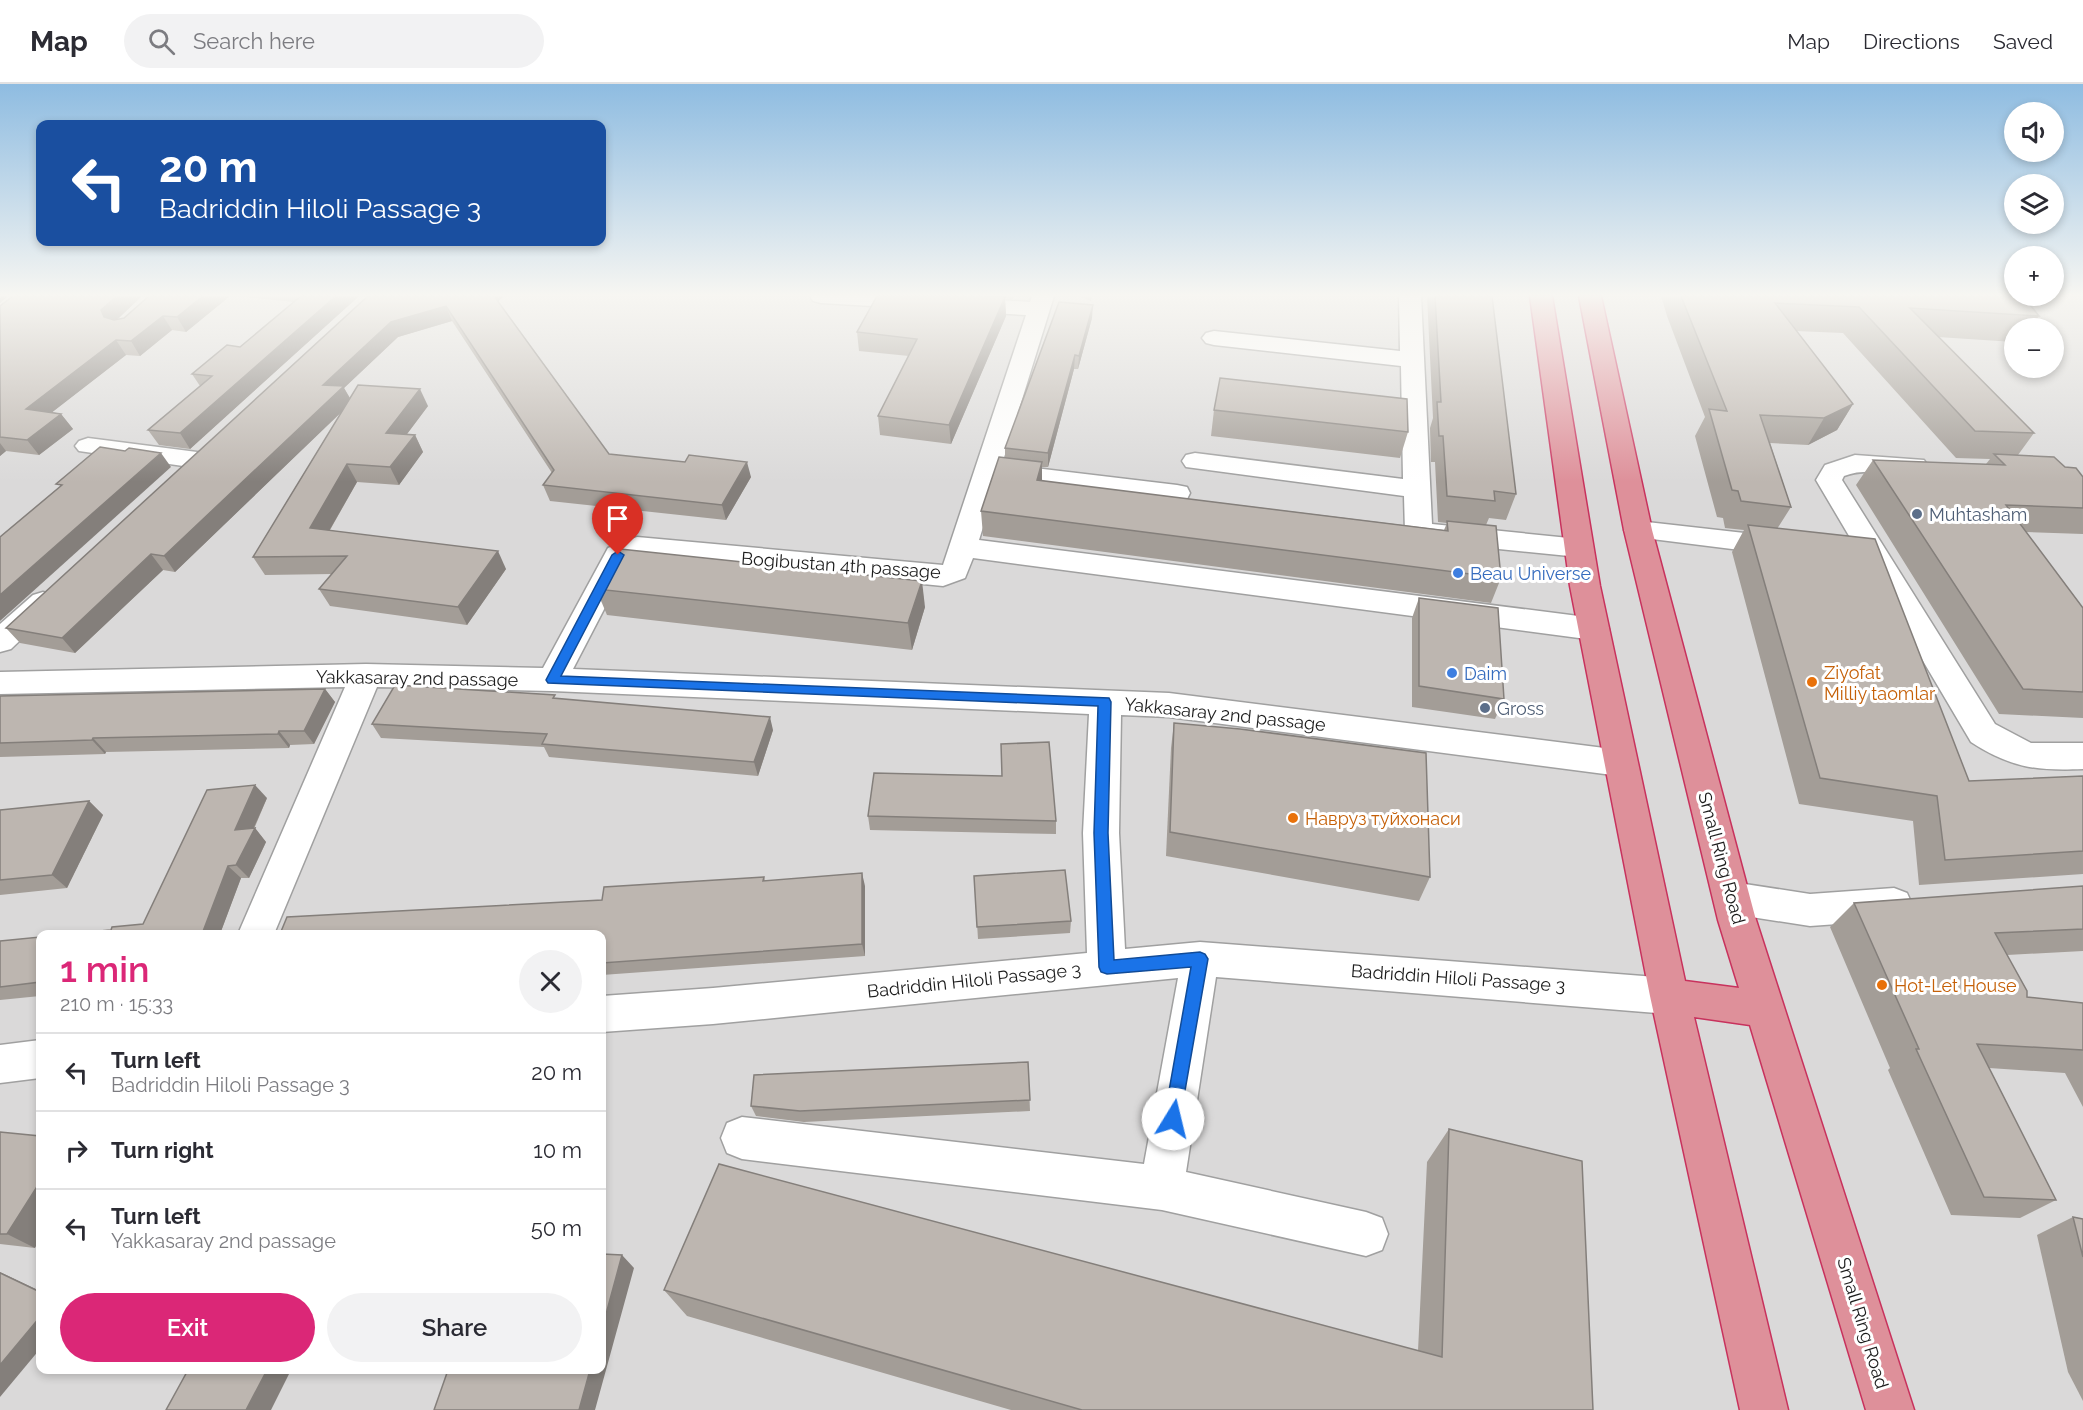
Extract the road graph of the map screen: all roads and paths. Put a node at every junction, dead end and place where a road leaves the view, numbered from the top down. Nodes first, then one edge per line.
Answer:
1 (1023, 358) edge
2 (1394, 358) edge
3 (1550, 358) edge
4 (1603, 358) edge
5 (1413, 360) joint
6 (88, 446) dead end
7 (1195, 460) dead end
8 (1946, 467) edge
9 (987, 470) junction
10 (172, 483) edge
11 (1417, 489) junction
12 (1177, 493) dead end
13 (1638, 530) junction
14 (962, 547) junction
15 (1579, 548) junction
16 (1807, 549) edge
17 (1841, 553) edge
18 (1875, 556) junction
19 (60, 586) edge
20 (1594, 629) junction
21 (0, 641) edge
22 (366, 675) junction
23 (552, 680) junction
24 (0, 683) edge
25 (1105, 702) junction
26 (2083, 756) edge
27 (1620, 763) junction
28 (1732, 898) junction
29 (1929, 902) edge
30 (258, 930) edge
31 (1200, 959) junction
32 (1107, 967) junction
33 (1669, 996) junction
34 (1765, 1009) junction
35 (606, 1014) edge
36 (36, 1060) edge
37 (0, 1064) edge
38 (742, 1138) dead end
39 (1162, 1188) junction
40 (1366, 1233) dead end
41 (1764, 1410) edge
42 (1890, 1410) edge

1 - 9 street, Bogibustan 4th passage
2 - 5 street
3 - 15 highway
4 - 13 highway, Small Ring Road
5 - 11 street
6 - 10 street
7 - 11 street
8 - 18 street
9 - 12 street
9 - 14 street, Bogibustan 4th passage
11 - 15 street
13 - 16 street
13 - 28 highway, Small Ring Road
14 - 20 street
14 - 23 street, Bogibustan 4th passage
15 - 20 highway
17 - 18 street
18 - 26 street
19 - 21 street
20 - 27 highway
22 - 23 street, Yakkasaray 2nd passage
22 - 24 street, Yakkasaray 2nd passage
22 - 30 street
23 - 25 street, Yakkasaray 2nd passage
25 - 27 street, Yakkasaray 2nd passage
25 - 32 street
27 - 33 highway
28 - 29 street
28 - 34 highway, Small Ring Road
31 - 32 street, Badriddin Hiloli Passage 3
31 - 33 street, Badriddin Hiloli Passage 3
31 - 39 street
32 - 35 street, Badriddin Hiloli Passage 3
33 - 34 highway
33 - 41 highway
34 - 42 highway, Small Ring Road
36 - 37 street
38 - 39 street
39 - 40 street

